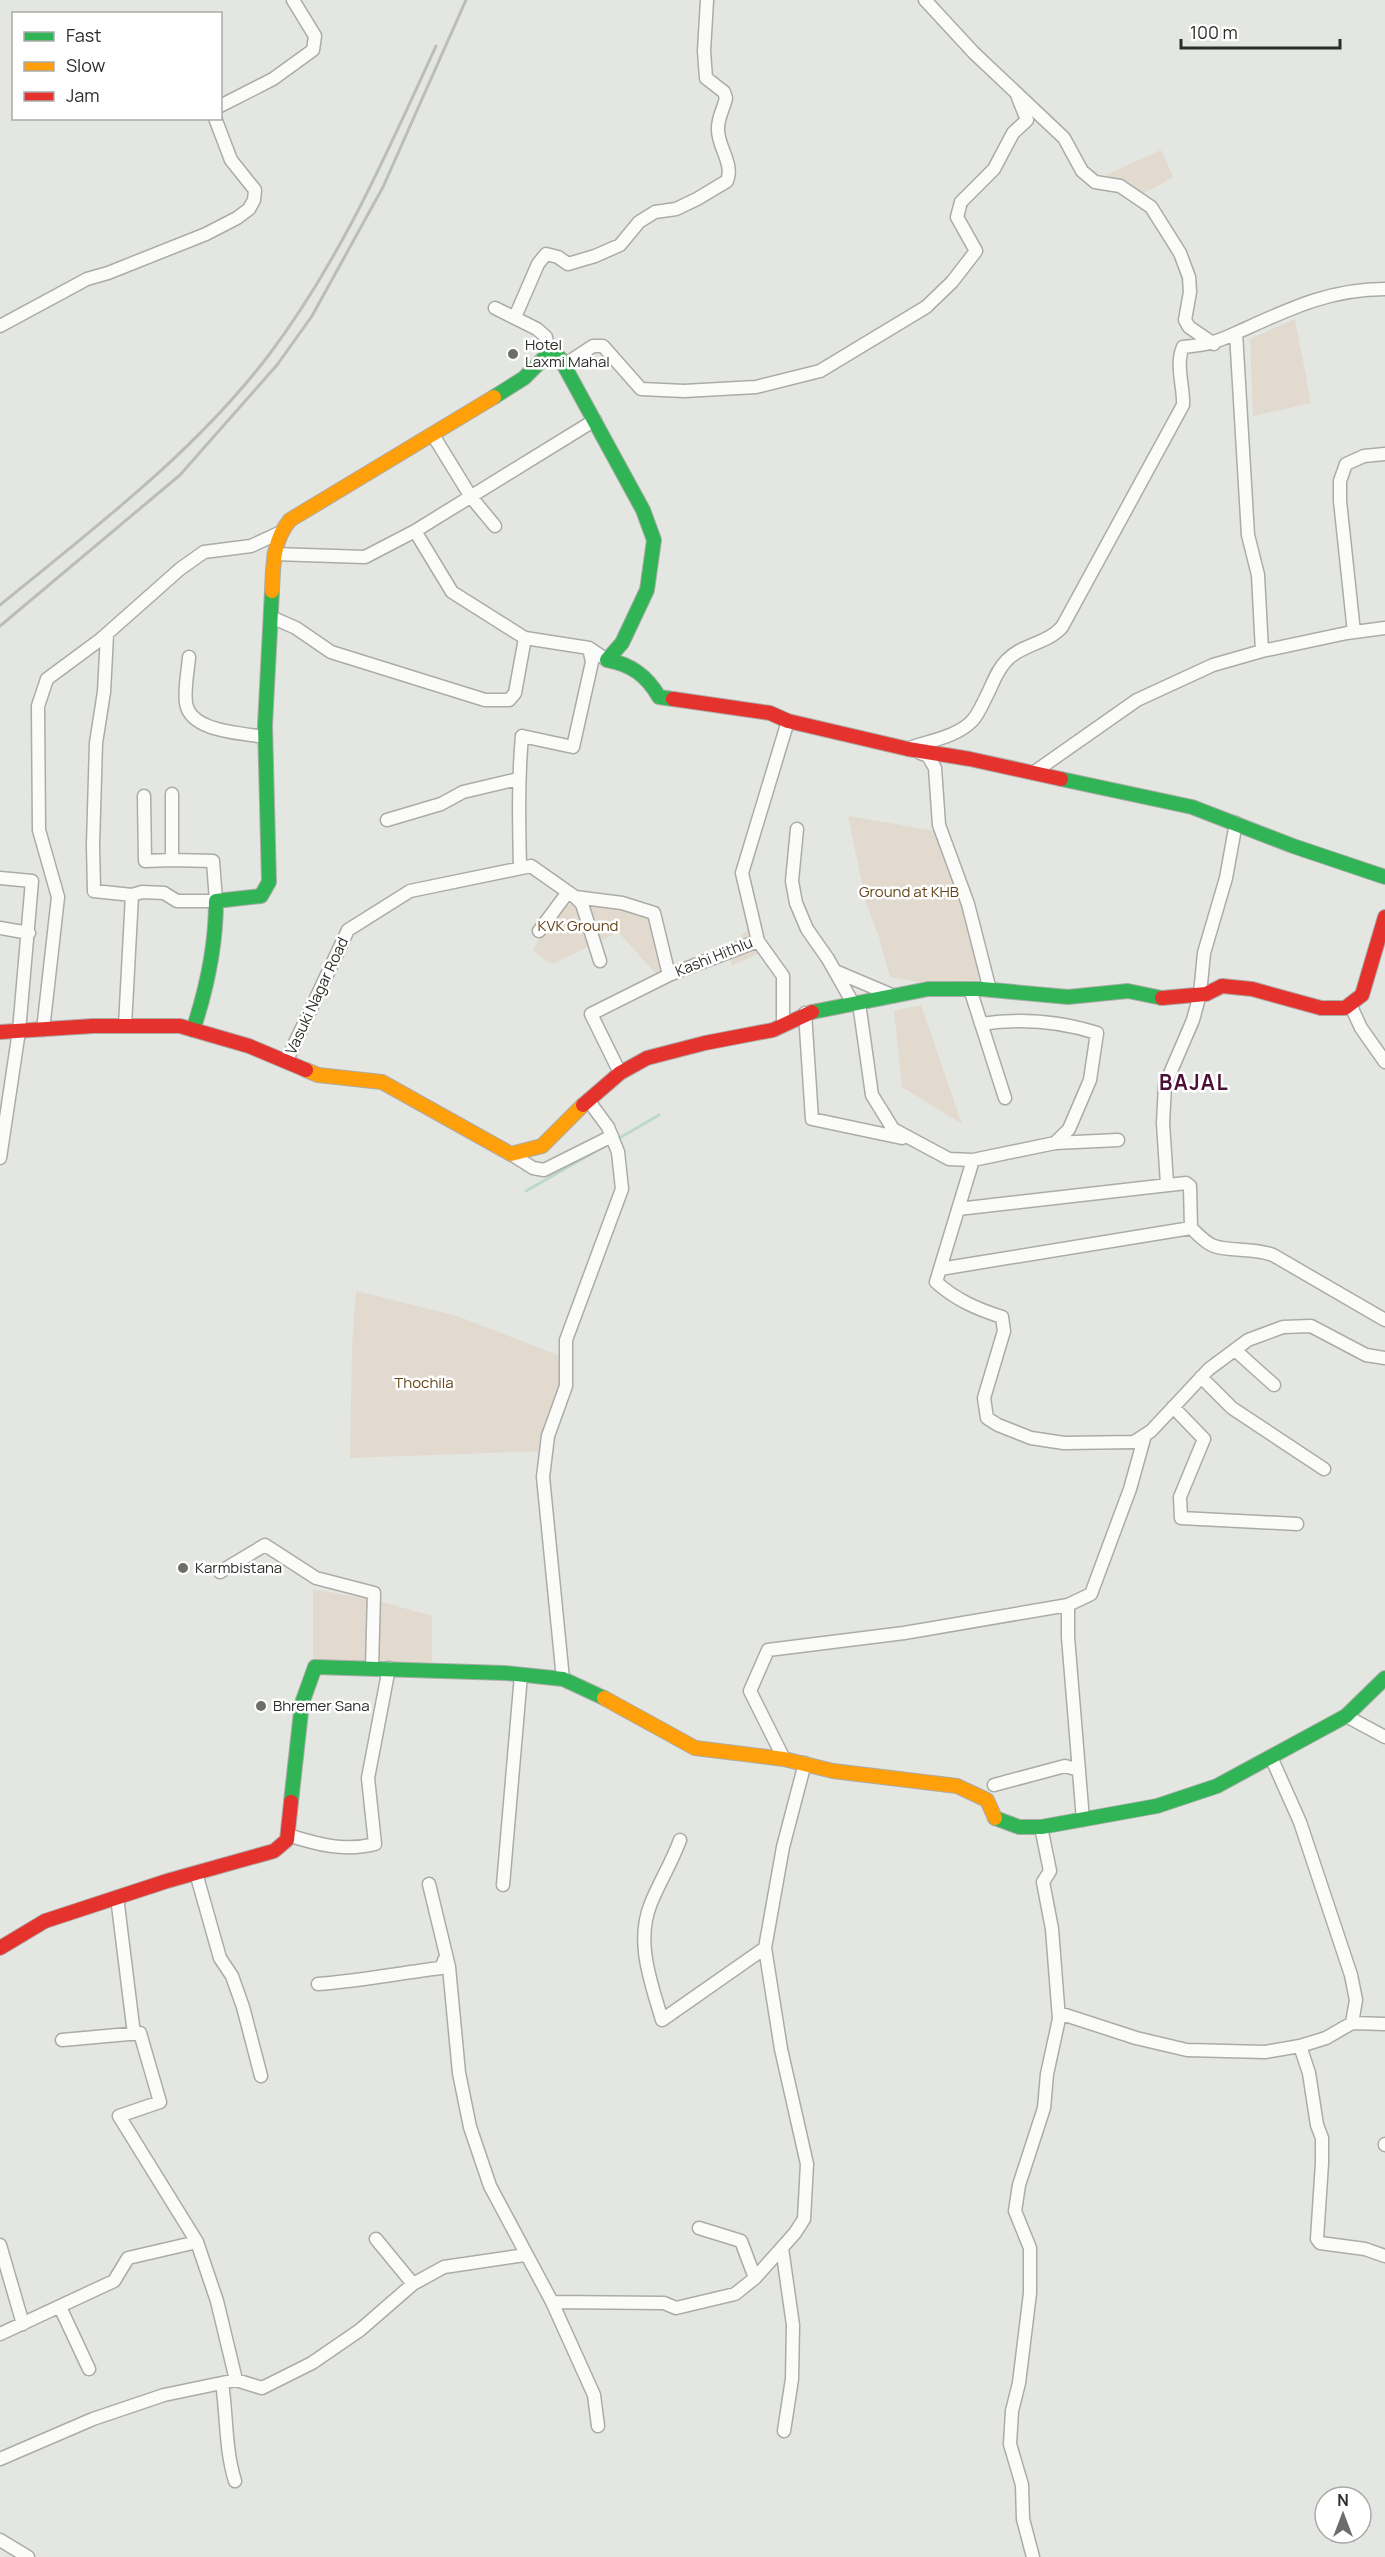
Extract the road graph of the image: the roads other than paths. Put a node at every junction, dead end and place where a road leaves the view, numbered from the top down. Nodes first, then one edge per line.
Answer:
1 (293, 0) edge
2 (707, 0) edge
3 (925, 0) edge
4 (1017, 95) junction
5 (222, 105) edge
6 (216, 120) edge
7 (1385, 289) edge
8 (495, 308) dead end
9 (515, 317) junction
10 (0, 326) edge
11 (1236, 333) junction
12 (1214, 344) junction
13 (549, 352) junction
14 (564, 364) junction
15 (595, 420) junction
16 (433, 435) junction
17 (1385, 454) edge
18 (471, 497) junction
19 (495, 526) dead end
20 (415, 531) junction
21 (279, 533) junction
22 (274, 554) junction
23 (271, 616) junction
24 (1385, 628) edge
25 (1354, 632) junction
26 (107, 634) junction
27 (525, 638) junction
28 (589, 648) junction
29 (1262, 651) junction
30 (189, 657) dead end
31 (607, 660) junction
32 (788, 721) junction
33 (954, 733) junction
34 (265, 737) junction
35 (908, 749) junction
36 (934, 753) junction
37 (1032, 773) junction
38 (518, 779) junction
39 (172, 794) dead end
40 (144, 796) dead end
41 (387, 819) dead end
42 (1236, 822) junction
43 (797, 829) dead end
44 (172, 860) junction
45 (520, 868) junction
46 (0, 878) edge
47 (1385, 878) edge
48 (572, 894) junction
49 (132, 895) junction
50 (216, 902) junction
51 (1385, 917) edge
52 (0, 928) edge
53 (539, 931) dead end
54 (28, 933) junction
55 (758, 941) junction
56 (600, 961) dead end
57 (835, 971) junction
58 (669, 975) junction
59 (970, 989) junction
60 (990, 990) junction
61 (1200, 994) junction
62 (895, 996) junction
63 (856, 1004) junction
64 (1350, 1004) junction
65 (805, 1013) junction
66 (981, 1024) junction
67 (783, 1025) junction
68 (125, 1026) junction
69 (43, 1030) junction
70 (193, 1030) junction
71 (19, 1031) junction
72 (0, 1032) edge
73 (286, 1062) junction
74 (1385, 1062) edge
75 (620, 1073) junction
76 (1005, 1098) dead end
77 (588, 1100) junction
78 (613, 1140) junction
79 (1118, 1140) dead end
80 (919, 1142) junction
81 (1055, 1143) junction
82 (511, 1154) junction
83 (0, 1158) edge
84 (973, 1160) junction
85 (1167, 1184) junction
86 (958, 1209) junction
87 (1191, 1228) junction
88 (940, 1269) junction
89 (1385, 1320) edge
90 (1235, 1350) junction
91 (1385, 1358) edge
92 (1201, 1377) junction
93 (1274, 1385) dead end
94 (1173, 1407) junction
95 (1145, 1435) junction
96 (1324, 1469) dead end
97 (1297, 1524) dead end
98 (220, 1572) dead end
99 (1068, 1605) junction
100 (372, 1668) junction
101 (388, 1668) junction
102 (521, 1675) junction
103 (563, 1678) junction
104 (1385, 1678) edge
105 (1347, 1716) junction
106 (1385, 1737) edge
107 (1271, 1757) junction
108 (784, 1759) junction
109 (805, 1763) junction
110 (1079, 1770) junction
111 (994, 1785) dead end
112 (1083, 1820) junction
113 (1041, 1827) junction
114 (288, 1835) junction
115 (680, 1840) dead end
116 (196, 1873) junction
117 (429, 1884) dead end
118 (504, 1885) dead end
119 (117, 1897) junction
120 (0, 1948) edge
121 (765, 1948) junction
122 (446, 1956) junction
123 (318, 1984) dead end
124 (1059, 2013) junction
125 (1352, 2023) junction
126 (1385, 2024) edge
127 (134, 2034) junction
128 (62, 2040) dead end
129 (1300, 2046) junction
130 (261, 2076) dead end
131 (699, 2228) dead end
132 (376, 2238) dead end
133 (197, 2242) junction
134 (0, 2245) edge
135 (782, 2248) junction
136 (525, 2254) junction
137 (1385, 2256) edge
138 (755, 2278) junction
139 (413, 2284) junction
140 (552, 2302) junction
141 (60, 2307) junction
142 (22, 2324) junction
143 (0, 2334) edge
144 (89, 2369) dead end
145 (236, 2380) junction
146 (222, 2383) junction
147 (598, 2426) dead end
148 (784, 2432) dead end
149 (0, 2459) edge
150 (235, 2481) dead end
151 (0, 2540) edge
152 (28, 2557) edge
153 (1033, 2557) edge

1 - 5 street
2 - 9 street
3 - 4 street
4 - 12 street
4 - 14 street
6 - 10 street
7 - 11 street
8 - 9 street
9 - 13 street
11 - 12 street
11 - 29 street
12 - 33 street
13 - 14 street
13 - 16 street
14 - 15 street
15 - 18 street
15 - 31 street
16 - 18 street
16 - 21 street
17 - 25 street
18 - 19 street
18 - 20 street
20 - 22 street
20 - 27 street
21 - 22 street
21 - 26 street
22 - 23 street
23 - 27 street
23 - 34 street
24 - 25 street
25 - 29 street
26 - 49 street
26 - 69 street
27 - 28 street
28 - 31 street
28 - 38 street
29 - 37 street
30 - 34 street
31 - 32 street
32 - 35 street
32 - 55 street, Kashi Hithlu
33 - 35 street
33 - 36 street
34 - 50 street
35 - 36 street
35 - 60 street
36 - 37 street
37 - 42 street
38 - 41 street
38 - 45 street
39 - 44 street
40 - 44 street
42 - 47 street
42 - 61 street
43 - 57 street
44 - 50 street
45 - 48 street
45 - 73 street, Vasuki Nagar Road
46 - 54 street
48 - 53 street
48 - 56 street
48 - 58 street
49 - 50 street
49 - 68 street
50 - 70 street
51 - 64 street
52 - 54 street
54 - 71 street
55 - 58 street, Kashi Hithlu
55 - 67 street
57 - 62 street
57 - 63 street
58 - 75 street, Kashi Hithlu
59 - 60 street
59 - 62 street
59 - 66 street
60 - 61 street
61 - 64 street
61 - 85 street
62 - 63 street
63 - 65 street
63 - 80 street
64 - 74 street
65 - 67 street
65 - 80 street
66 - 76 street
66 - 81 street
67 - 75 street
68 - 69 street
68 - 70 street
69 - 71 street
70 - 73 street
71 - 72 street
71 - 83 street
73 - 82 street
75 - 77 street
77 - 78 street
77 - 82 street
78 - 82 street
78 - 103 street
79 - 81 street
80 - 84 street
81 - 84 street
84 - 86 street
85 - 86 street
85 - 87 street
86 - 88 street
87 - 88 street
87 - 89 street
88 - 95 street
90 - 91 street
90 - 92 street
90 - 93 street
92 - 94 street
92 - 96 street
94 - 95 street
94 - 97 street
95 - 99 street
98 - 100 street
99 - 108 street
99 - 110 street
100 - 101 street
100 - 114 street
101 - 102 street
101 - 114 street
102 - 103 street
102 - 118 street
103 - 108 street
104 - 105 street
105 - 106 street
105 - 107 street
107 - 112 street
107 - 125 street
108 - 109 street
109 - 113 street
109 - 121 street
110 - 111 street
110 - 112 street
112 - 113 street
113 - 124 street
114 - 116 street
115 - 121 street
116 - 119 street
116 - 130 street
117 - 122 street
119 - 120 street
119 - 127 street
121 - 135 street
122 - 123 street
122 - 136 street
124 - 129 street
124 - 153 street
125 - 126 street
125 - 129 street
127 - 128 street
127 - 133 street
129 - 137 street
131 - 138 street
132 - 139 street
133 - 141 street
133 - 145 street
134 - 142 street
135 - 138 street
135 - 148 street
136 - 139 street
136 - 140 street
138 - 140 street
139 - 145 street
140 - 147 street
141 - 142 street
141 - 144 street
142 - 143 street
145 - 146 street
146 - 149 street
146 - 150 street
151 - 152 street

